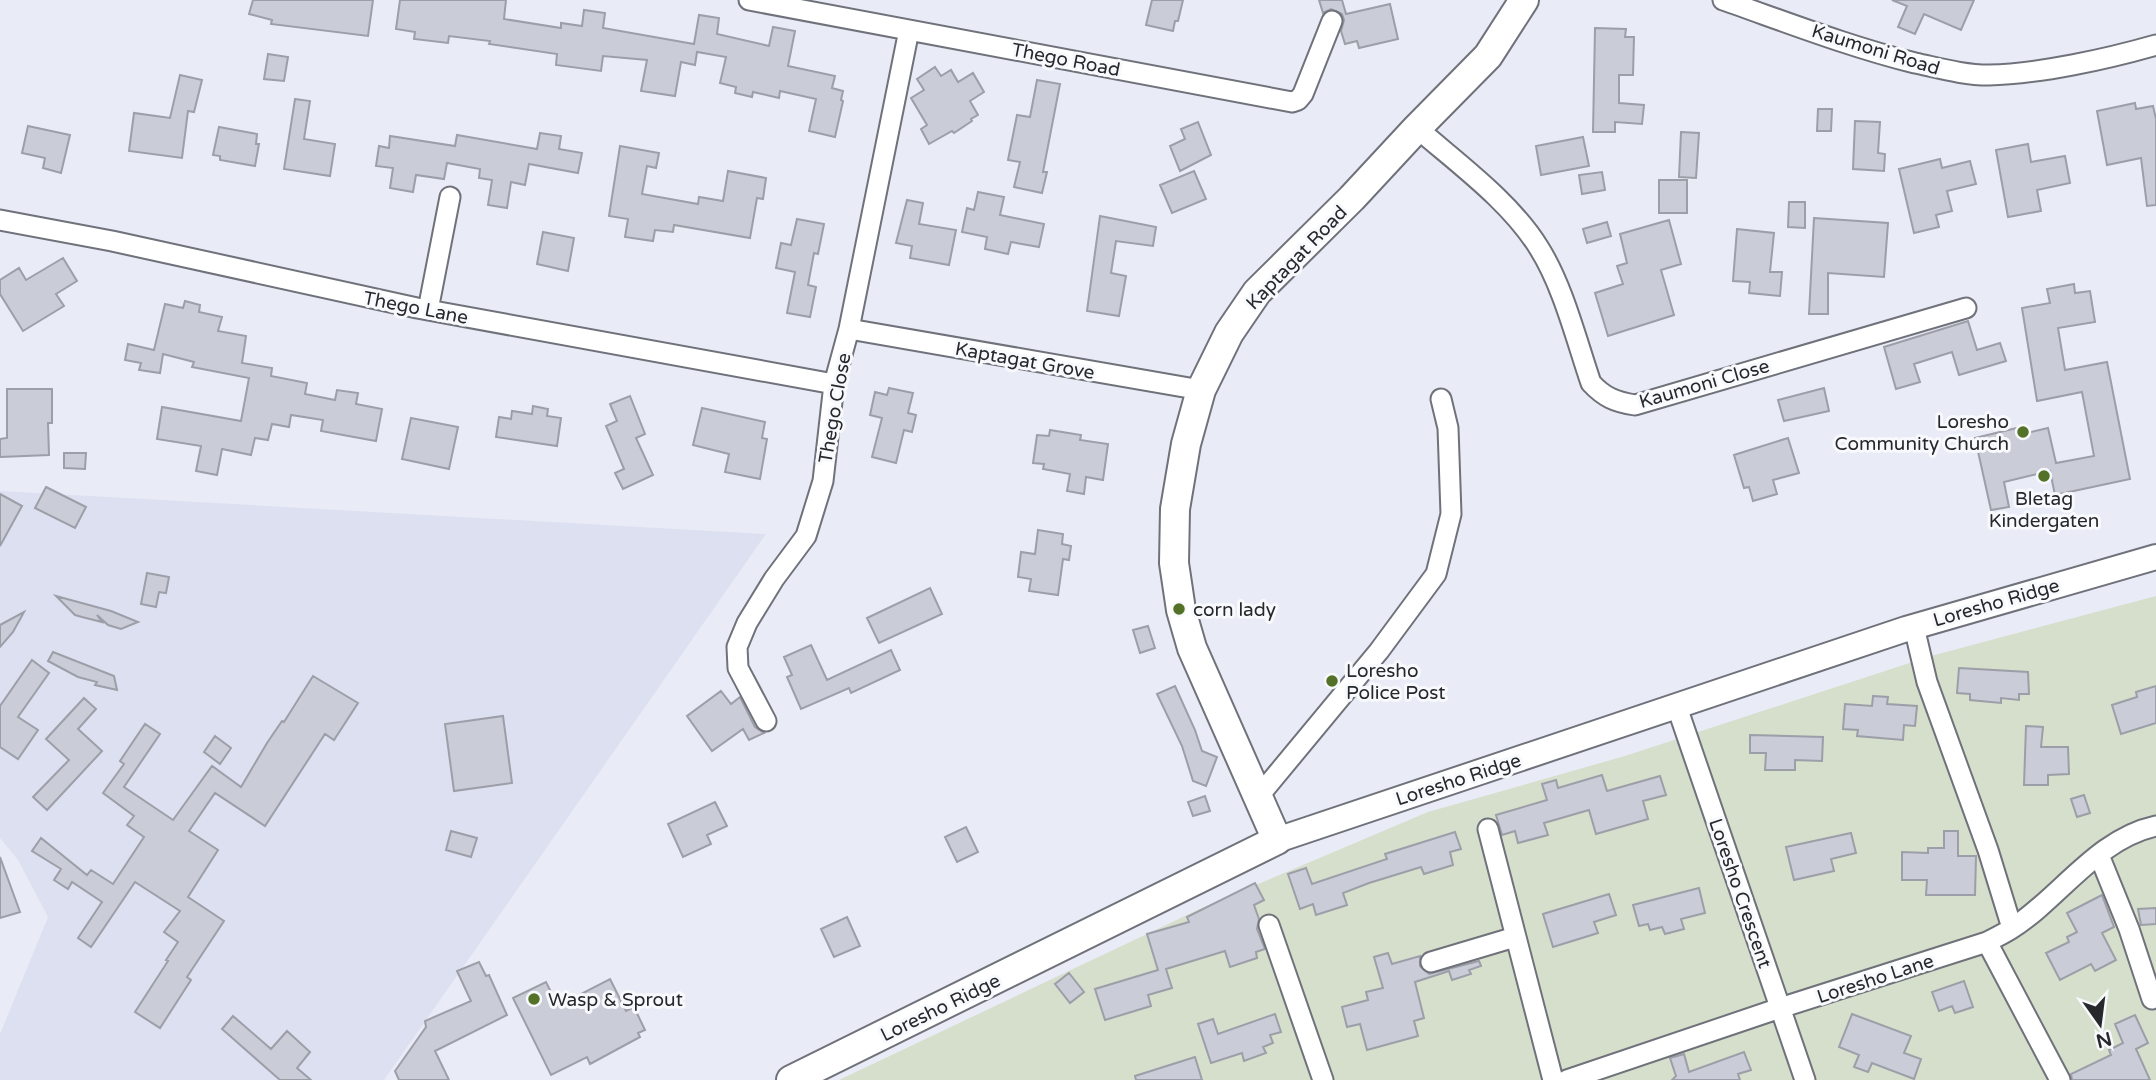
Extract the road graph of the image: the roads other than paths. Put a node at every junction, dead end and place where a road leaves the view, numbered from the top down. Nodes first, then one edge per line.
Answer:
1 (748, 0) edge
2 (1524, 0) edge
3 (1723, 0) edge
4 (1332, 21) dead end
5 (909, 30) junction
6 (2156, 45) edge
7 (1417, 128) junction
8 (450, 197) dead end
9 (0, 220) edge
10 (1966, 308) dead end
11 (428, 310) junction
12 (849, 329) junction
13 (834, 384) junction
14 (1201, 390) junction
15 (1441, 399) dead end
16 (2156, 557) edge
17 (1914, 626) junction
18 (1677, 707) junction
19 (766, 721) dead end
20 (1258, 797) junction
21 (2156, 826) edge
22 (1488, 828) dead end
23 (1277, 840) junction
24 (2099, 855) junction
25 (1269, 925) dead end
26 (2012, 928) junction
27 (1515, 937) junction
28 (1987, 942) junction
29 (1431, 962) dead end
30 (2152, 999) dead end
31 (1780, 1008) junction
32 (791, 1080) edge
33 (1323, 1080) edge
34 (1553, 1080) edge
35 (1567, 1080) edge
36 (1805, 1080) edge
37 (2060, 1080) edge

1 - 5 street, Thego Road
2 - 7 main road, Kaptagat Road
3 - 6 street, Kaumoni Road
4 - 5 street, Thego Road
5 - 12 street, Thego Close
7 - 10 street, Kaumoni Close
7 - 14 main road, Kaptagat Road
8 - 11 street
9 - 11 street, Thego Lane
11 - 13 street, Thego Lane
12 - 13 street, Thego Close
12 - 14 street, Kaptagat Grove
13 - 19 street, Thego Close
14 - 20 main road, Kaptagat Road
15 - 20 street
16 - 17 street, Loresho Ridge
17 - 18 street, Loresho Ridge
17 - 26 street
18 - 23 street, Loresho Ridge
18 - 31 street, Loresho Crescent
20 - 23 main road, Kaptagat Road
21 - 24 street, Loresho Lane
22 - 27 street
23 - 32 main road, Loresho Ridge
24 - 26 street, Loresho Lane
24 - 30 street
25 - 33 street
26 - 28 street, Loresho Lane
27 - 29 street
27 - 34 street
28 - 31 street, Loresho Lane
28 - 37 street
31 - 35 street, Loresho Lane
31 - 36 street, Loresho Crescent

